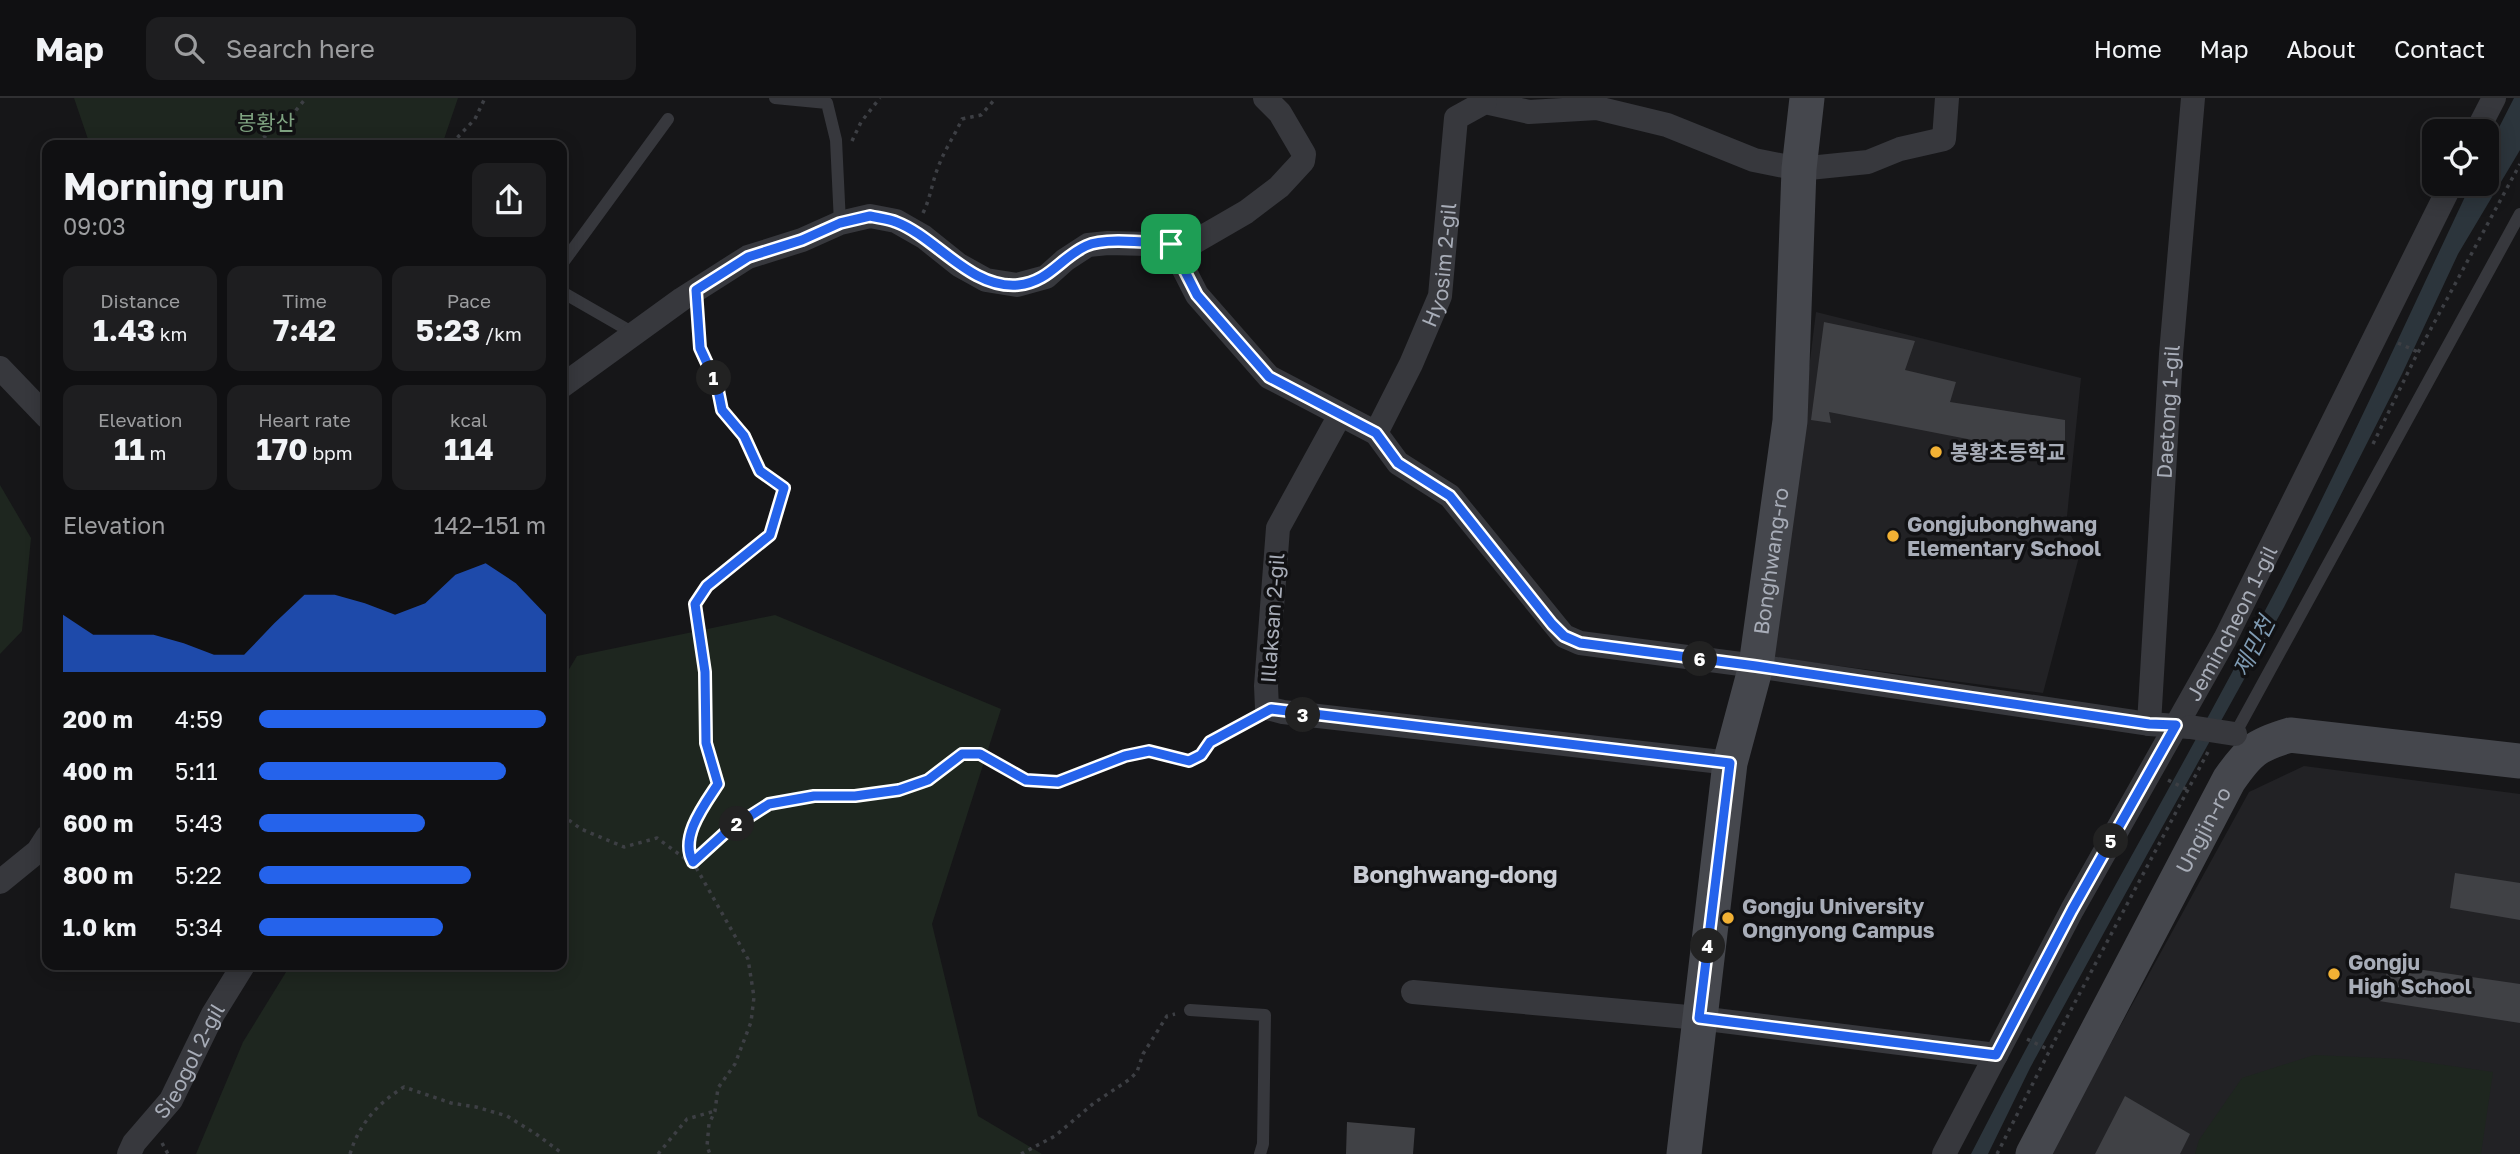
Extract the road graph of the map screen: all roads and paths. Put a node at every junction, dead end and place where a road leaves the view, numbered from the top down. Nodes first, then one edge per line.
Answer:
1 (306, 98) edge
2 (485, 98) edge
3 (775, 98) edge
4 (880, 98) edge
5 (996, 98) edge
6 (1265, 98) edge
7 (1807, 98) edge
8 (1947, 98) edge
9 (2193, 98) edge
10 (2494, 98) edge
11 (1483, 100) edge
12 (668, 119) dead end
13 (2483, 119) edge
14 (262, 140) edge
15 (455, 140) edge
16 (1799, 169) junction
17 (836, 175) junction
18 (2445, 196) edge
19 (2520, 214) edge
20 (840, 223) junction
21 (914, 232) junction
22 (1171, 244) junction
23 (567, 257) edge
24 (696, 290) junction
25 (567, 295) edge
26 (635, 334) junction
27 (2389, 339) dead end
28 (2418, 352) dead end
29 (0, 368) edge
30 (567, 382) edge
31 (42, 412) edge
32 (1340, 415) junction
33 (1376, 433) junction
34 (1756, 666) junction
35 (1271, 709) junction
36 (2149, 724) junction
37 (2183, 726) junction
38 (2251, 738) junction
39 (2520, 761) edge
40 (1730, 763) junction
41 (2166, 779) dead end
42 (1026, 780) joint
43 (2188, 790) dead end
44 (567, 818) edge
45 (42, 845) edge
46 (693, 862) junction
47 (0, 882) edge
48 (240, 970) edge
49 (1413, 992) dead end
50 (1190, 1010) joint
51 (1699, 1018) junction
52 (2025, 1038) dead end
53 (2049, 1050) dead end
54 (1996, 1055) junction
55 (715, 1111) junction
56 (129, 1154) edge
57 (349, 1154) edge
58 (562, 1154) edge
59 (658, 1154) edge
60 (710, 1154) edge
61 (1021, 1154) edge
62 (1261, 1154) edge
63 (1684, 1154) edge
64 (1944, 1154) edge
65 (2034, 1154) edge

1 - 14 path
2 - 15 path
3 - 17 lane
4 - 17 path
5 - 21 path
6 - 22 street
7 - 16 main road, Bonghwang-ro
8 - 16 street
9 - 36 street, Daetong 1-gil
10 - 13 street
11 - 16 street
11 - 33 street, Hyosim 2-gil
12 - 23 lane
16 - 34 main road, Bonghwang-ro
17 - 20 lane
18 - 37 street, Jemincheon 1-gil
19 - 38 lane
20 - 21 street
20 - 24 street
21 - 22 street
22 - 32 street
24 - 26 street
24 - 46 path
25 - 26 lane
26 - 30 street
27 - 28 path
29 - 31 street
32 - 33 street
32 - 35 street, Illaksan 2-gil
33 - 34 street
34 - 36 street
34 - 40 main road, Bonghwang-ro
35 - 40 street, Illaksan 2-gil
35 - 42 lane
36 - 37 street
37 - 38 street, bridge
37 - 54 street, Jemincheon 1-gil
38 - 39 main road
38 - 65 main road, Ungjin-ro
40 - 51 main road, Bonghwang-ro
41 - 43 path
42 - 46 path
44 - 46 path
45 - 47 street
46 - 55 path
48 - 56 street, Sieogol 2-gil
49 - 51 street
50 - 61 path
50 - 62 lane
51 - 54 street
51 - 63 main road, Bonghwang-ro
52 - 53 path
54 - 64 street, Jemincheon 1-gil
55 - 59 path
55 - 60 path
57 - 58 path

